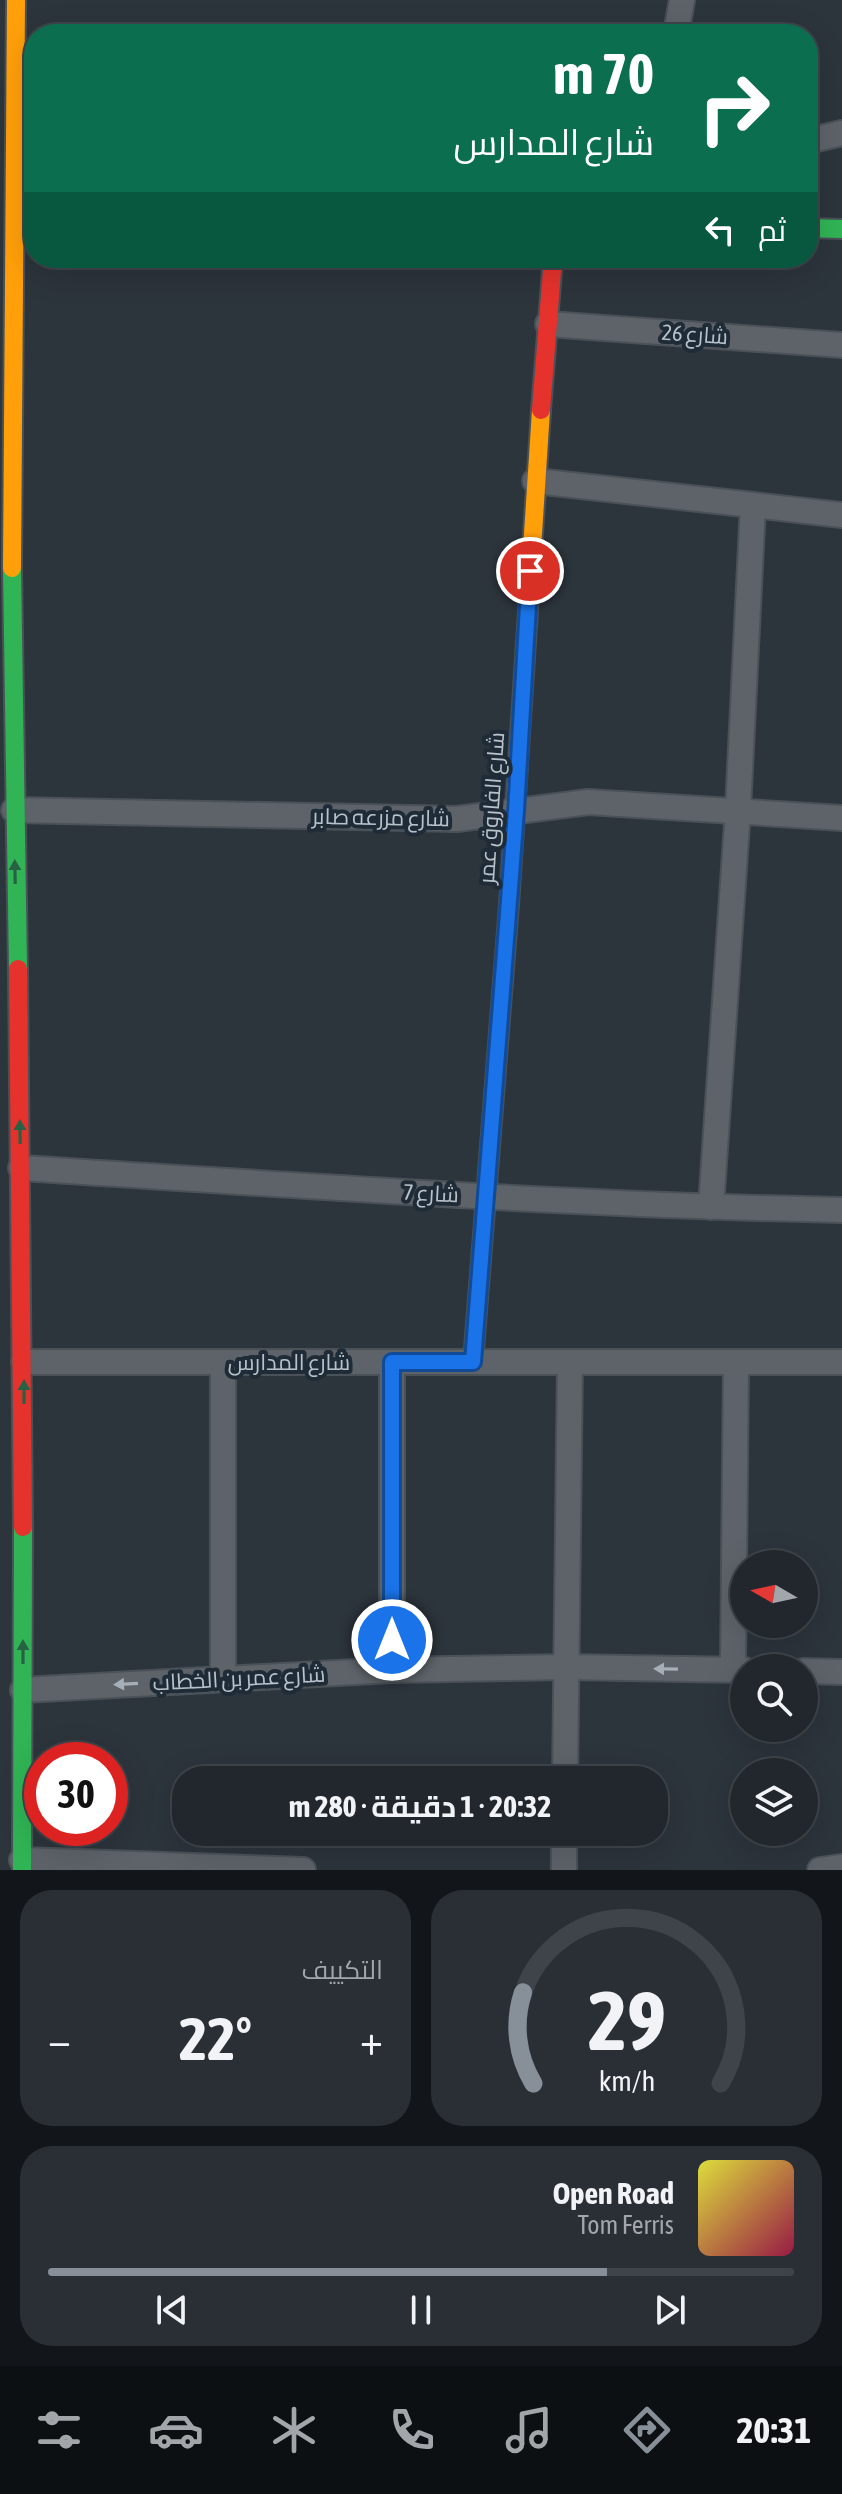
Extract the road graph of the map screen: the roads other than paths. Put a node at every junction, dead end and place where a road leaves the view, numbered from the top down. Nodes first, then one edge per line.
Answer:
1 (16, 0) edge
2 (682, 0) edge
3 (678, 24) edge
4 (842, 133) edge
5 (818, 139) edge
6 (13, 196) junction
7 (24, 197) edge
8 (818, 228) edge
9 (842, 229) edge
10 (552, 268) edge
11 (548, 324) junction
12 (842, 345) edge
13 (535, 481) junction
14 (753, 505) junction
15 (842, 515) edge
16 (5, 536) edge
17 (738, 809) junction
18 (14, 810) junction
19 (516, 811) junction
20 (842, 818) edge
21 (21, 1168) junction
22 (484, 1197) junction
23 (711, 1207) junction
24 (842, 1210) edge
25 (22, 1266) junction
26 (0, 1267) edge
27 (24, 1362) junction
28 (223, 1362) junction
29 (392, 1362) junction
30 (473, 1362) junction
31 (570, 1362) junction
32 (736, 1362) junction
33 (842, 1362) edge
34 (739, 1654) edge
35 (566, 1667) junction
36 (392, 1670) junction
37 (730, 1670) edge
38 (818, 1671) edge
39 (842, 1672) edge
40 (223, 1678) junction
41 (23, 1690) junction
42 (565, 1766) edge
43 (564, 1846) edge
44 (22, 1865) edge
45 (842, 1867) edge
46 (303, 1870) edge
47 (564, 1870) edge
48 (820, 1870) edge

1 - 6 street
2 - 3 street
4 - 5 street
6 - 7 street
6 - 16 street
8 - 9 street
10 - 11 street, شارع الفاروق عمر
11 - 12 street, شارع 26
11 - 13 street, شارع الفاروق عمر
13 - 14 street
13 - 19 street, شارع الفاروق عمر
14 - 15 street
14 - 17 street
16 - 18 street
17 - 19 street, شارع مزرعه صابر
17 - 20 street, شارع مزرعه صابر
17 - 23 street
18 - 19 street, شارع مزرعه صابر
21 -> 18 street
19 - 22 street, شارع الفاروق عمر
21 - 22 street, شارع 7
21 - 25 street
22 - 23 street, شارع 7
22 - 30 street, شارع الفاروق عمر
23 - 24 street, شارع 7
25 - 26 street
25 - 27 street
27 - 28 street, شارع المدارس
41 -> 27 street
28 - 29 street, شارع المدارس
28 - 40 street
29 - 30 street, شارع المدارس
29 - 36 street
30 - 31 street, شارع المدارس
31 - 32 street, شارع المدارس
31 - 35 street
32 - 33 street, شارع المدارس
32 - 34 street
35 - 36 street, شارع عمر بن الخطاب
37 -> 35 street, شارع عمر بن الخطاب
35 - 42 street
36 - 40 street, شارع عمر بن الخطاب
38 - 39 street
40 -> 41 street, شارع عمر بن الخطاب
41 - 44 street
43 - 47 street
44 - 46 street
45 - 48 street

